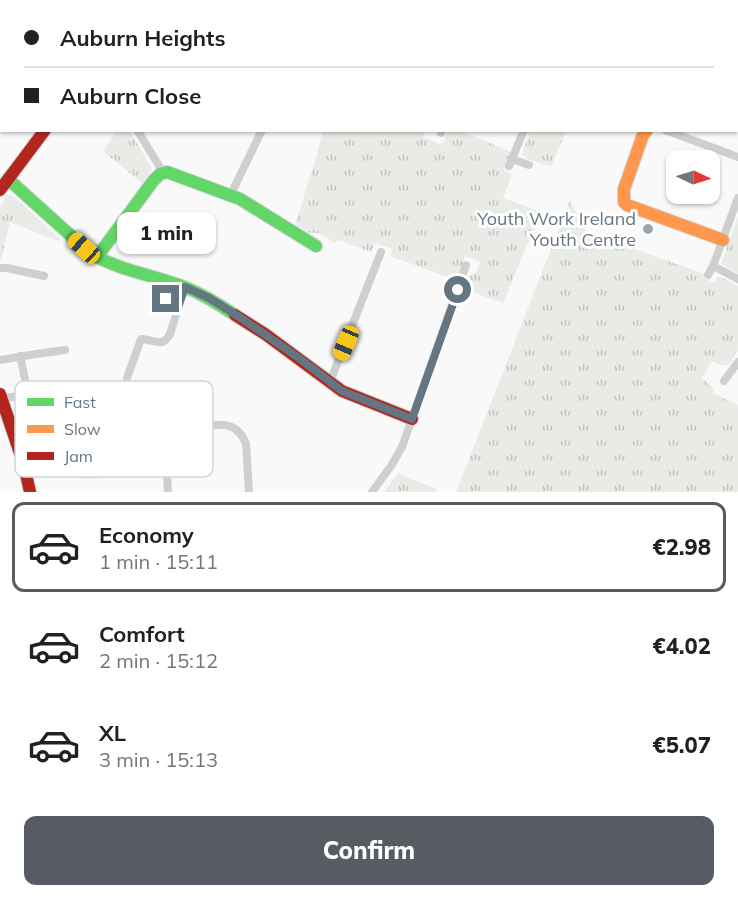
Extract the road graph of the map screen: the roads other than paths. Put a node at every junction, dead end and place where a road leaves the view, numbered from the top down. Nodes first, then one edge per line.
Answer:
1 (43, 132) edge
2 (138, 132) edge
3 (261, 132) edge
4 (523, 132) edge
5 (645, 132) edge
6 (670, 132) edge
7 (738, 157) edge
8 (530, 165) dead end
9 (163, 172) junction
10 (8, 179) junction
11 (0, 190) edge
12 (231, 194) junction
13 (738, 198) edge
14 (723, 240) junction
15 (316, 246) dead end
16 (381, 252) dead end
17 (97, 257) junction
18 (466, 266) dead end
19 (713, 266) junction
20 (0, 268) edge
21 (708, 275) dead end
22 (44, 276) dead end
23 (738, 279) edge
24 (185, 287) junction
25 (166, 299) dead end
26 (179, 304) junction
27 (65, 350) dead end
28 (20, 356) junction
29 (0, 360) edge
30 (738, 362) edge
31 (127, 378) dead end
32 (25, 381) edge
33 (724, 381) dead end
34 (330, 382) junction
35 (1, 397) edge
36 (412, 419) junction
37 (213, 425) edge
38 (15, 438) edge
39 (26, 477) edge
40 (30, 492) edge
41 (249, 492) edge
42 (372, 492) edge

1 - 10 street
2 - 9 street
3 - 12 street
4 - 8 street
5 - 14 street
6 - 7 street
9 - 12 street
9 - 17 street
10 - 11 street
10 - 17 street
12 - 15 street
13 - 14 street
14 - 19 street
16 - 34 street
17 - 24 street
18 - 36 street
19 - 21 street
19 - 23 street
20 - 22 street
24 - 26 street
24 - 34 street
25 - 26 street
26 - 31 street
27 - 28 street
28 - 29 street
28 - 32 street
30 - 33 street
34 - 36 street
35 - 38 street
36 - 42 street
37 - 41 street
39 - 40 street

